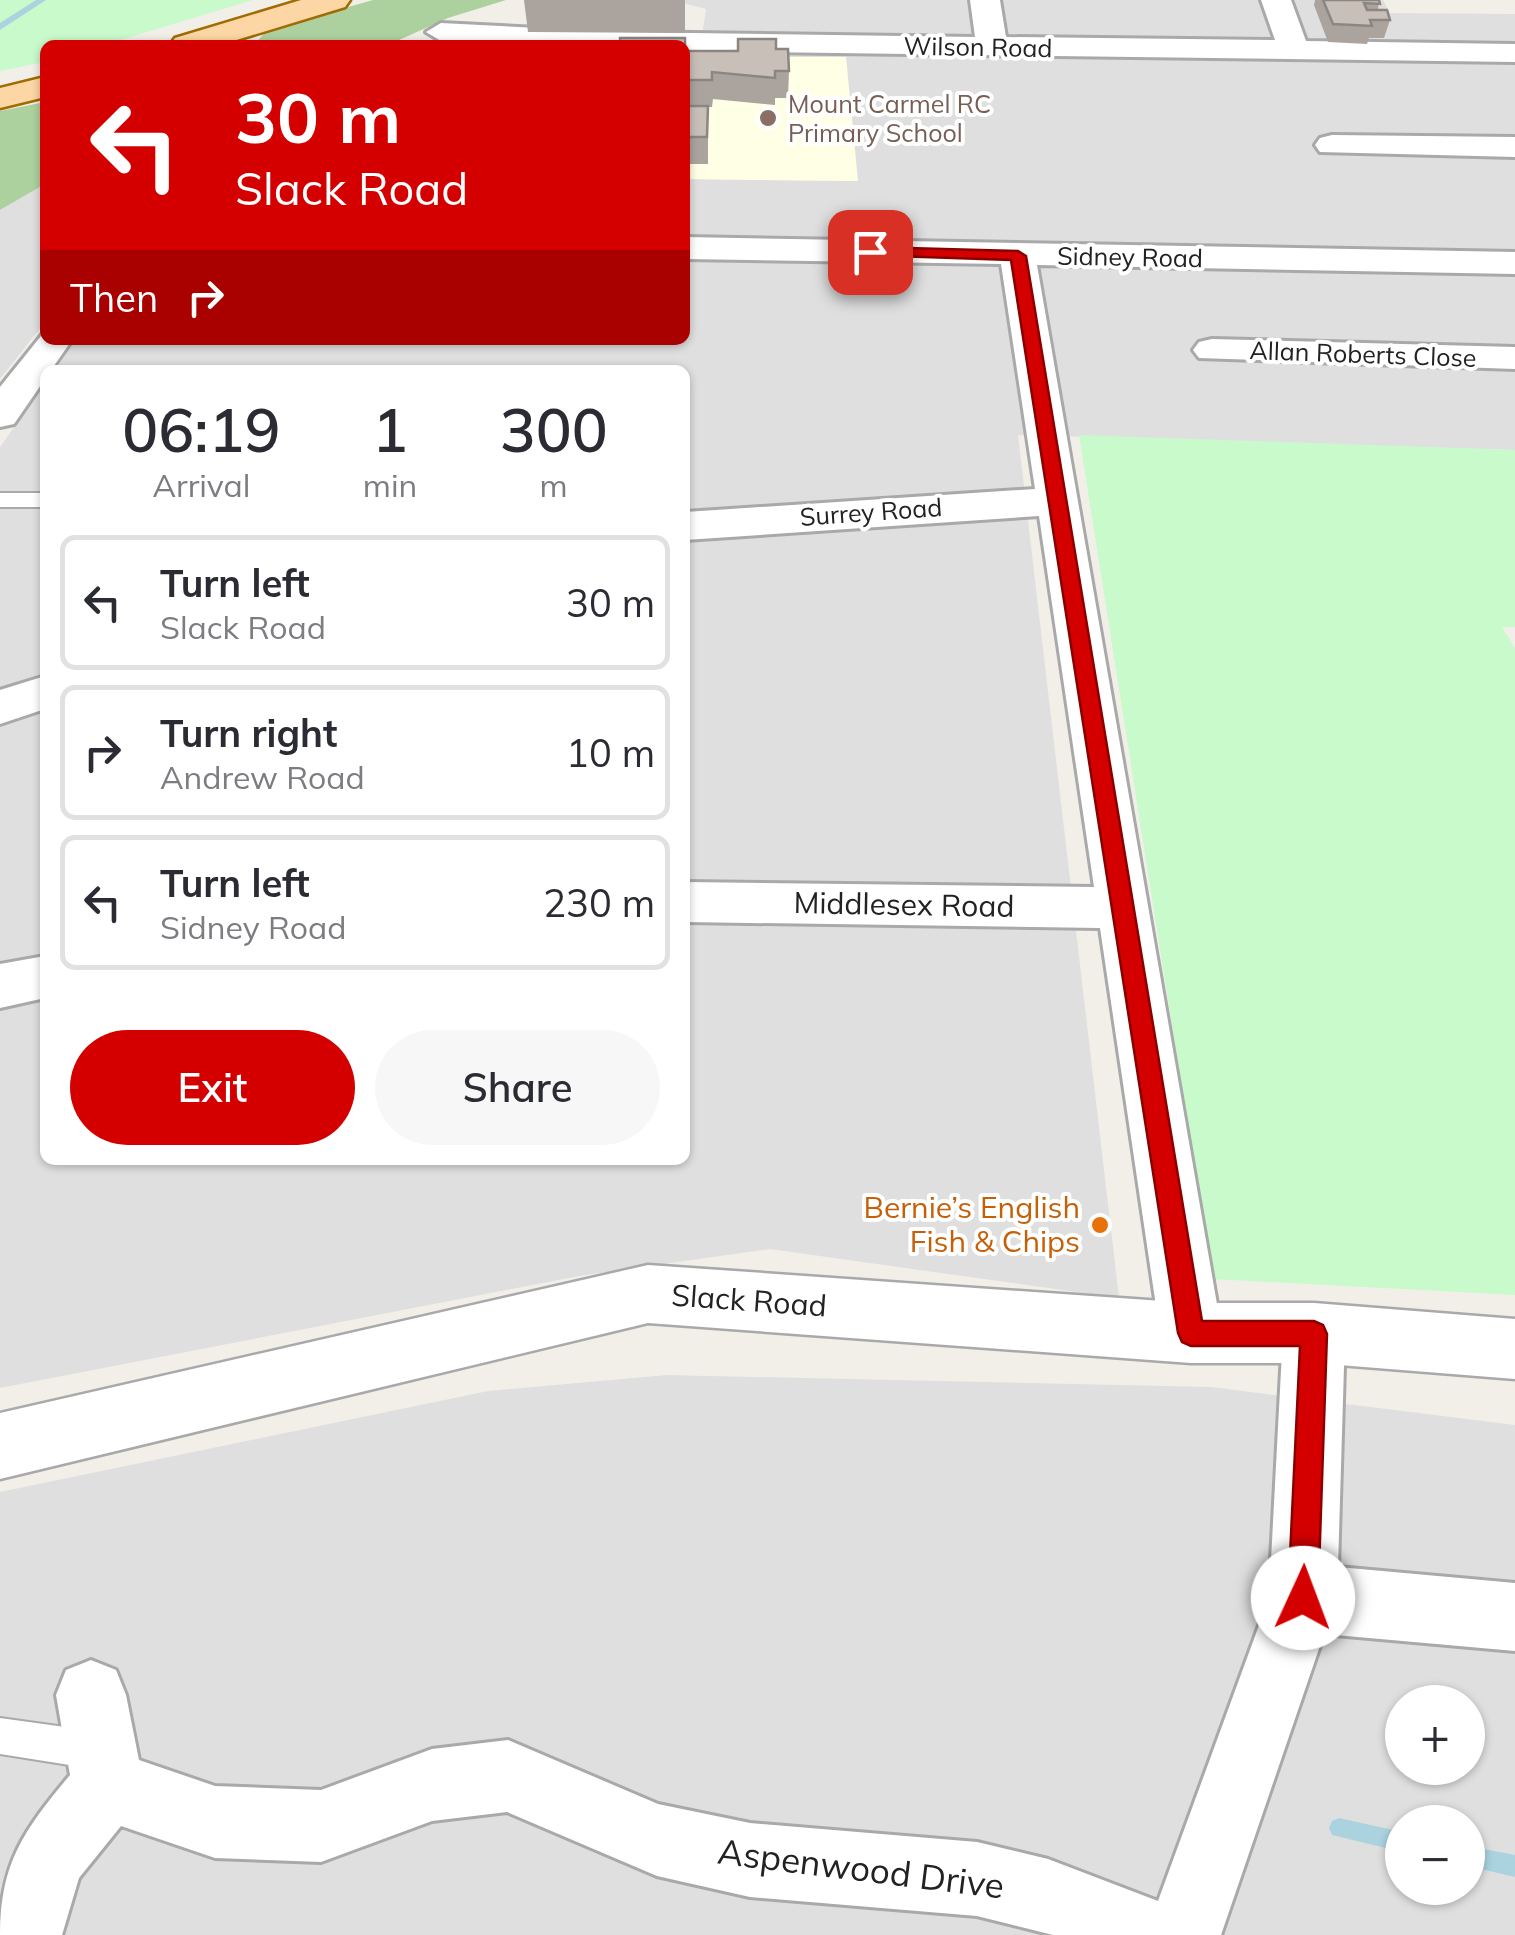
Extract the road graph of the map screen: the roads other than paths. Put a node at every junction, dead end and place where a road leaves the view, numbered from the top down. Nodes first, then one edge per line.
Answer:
1 (334, 0) edge
2 (985, 0) edge
3 (1276, 0) edge
4 (521, 6) dead end
5 (441, 32) junction
6 (202, 40) edge
7 (423, 40) edge
8 (518, 40) edge
9 (690, 43) edge
10 (992, 47) junction
11 (1293, 50) junction
12 (1515, 53) edge
13 (40, 88) edge
14 (0, 98) edge
15 (1332, 145) dead end
16 (1515, 147) edge
17 (690, 248) edge
18 (1018, 256) junction
19 (1515, 263) edge
20 (49, 345) edge
21 (1212, 350) dead end
22 (1515, 358) edge
23 (0, 414) edge
24 (0, 500) edge
25 (40, 500) edge
26 (1057, 501) junction
27 (690, 526) edge
28 (40, 694) edge
29 (0, 706) edge
30 (690, 902) edge
31 (1123, 908) junction
32 (40, 978) edge
33 (0, 986) edge
34 (1191, 1333) junction
35 (1314, 1334) junction
36 (1515, 1349) edge
37 (0, 1446) edge
38 (1303, 1598) junction
39 (1515, 1617) edge
40 (0, 1736) edge
41 (100, 1744) junction
42 (24, 1935) edge
43 (1148, 1935) edge
44 (1183, 1935) edge

1 - 6 main road
2 - 10 street
3 - 11 street
4 - 5 street
5 - 7 street
5 - 8 street, Wilson Road
9 - 10 street, Wilson Road
10 - 11 street, Wilson Road
11 - 12 street, Wilson Road
13 - 14 main road
15 - 16 street
17 - 18 street, Sidney Road
18 - 19 street, Sidney Road
18 - 26 street
20 - 23 street
21 - 22 street, Allan Roberts Close
24 - 25 lane
26 - 27 street, Surrey Road
26 - 31 street
28 - 29 street
30 - 31 street, Middlesex Road
31 - 34 street
32 - 33 street
34 - 35 street, Slack Road
34 - 37 street, Slack Road
35 - 36 street, Slack Road
35 - 38 street
38 - 39 street
38 - 44 street
40 - 41 lane
41 - 42 street
41 - 43 street, Aspenwood Drive

